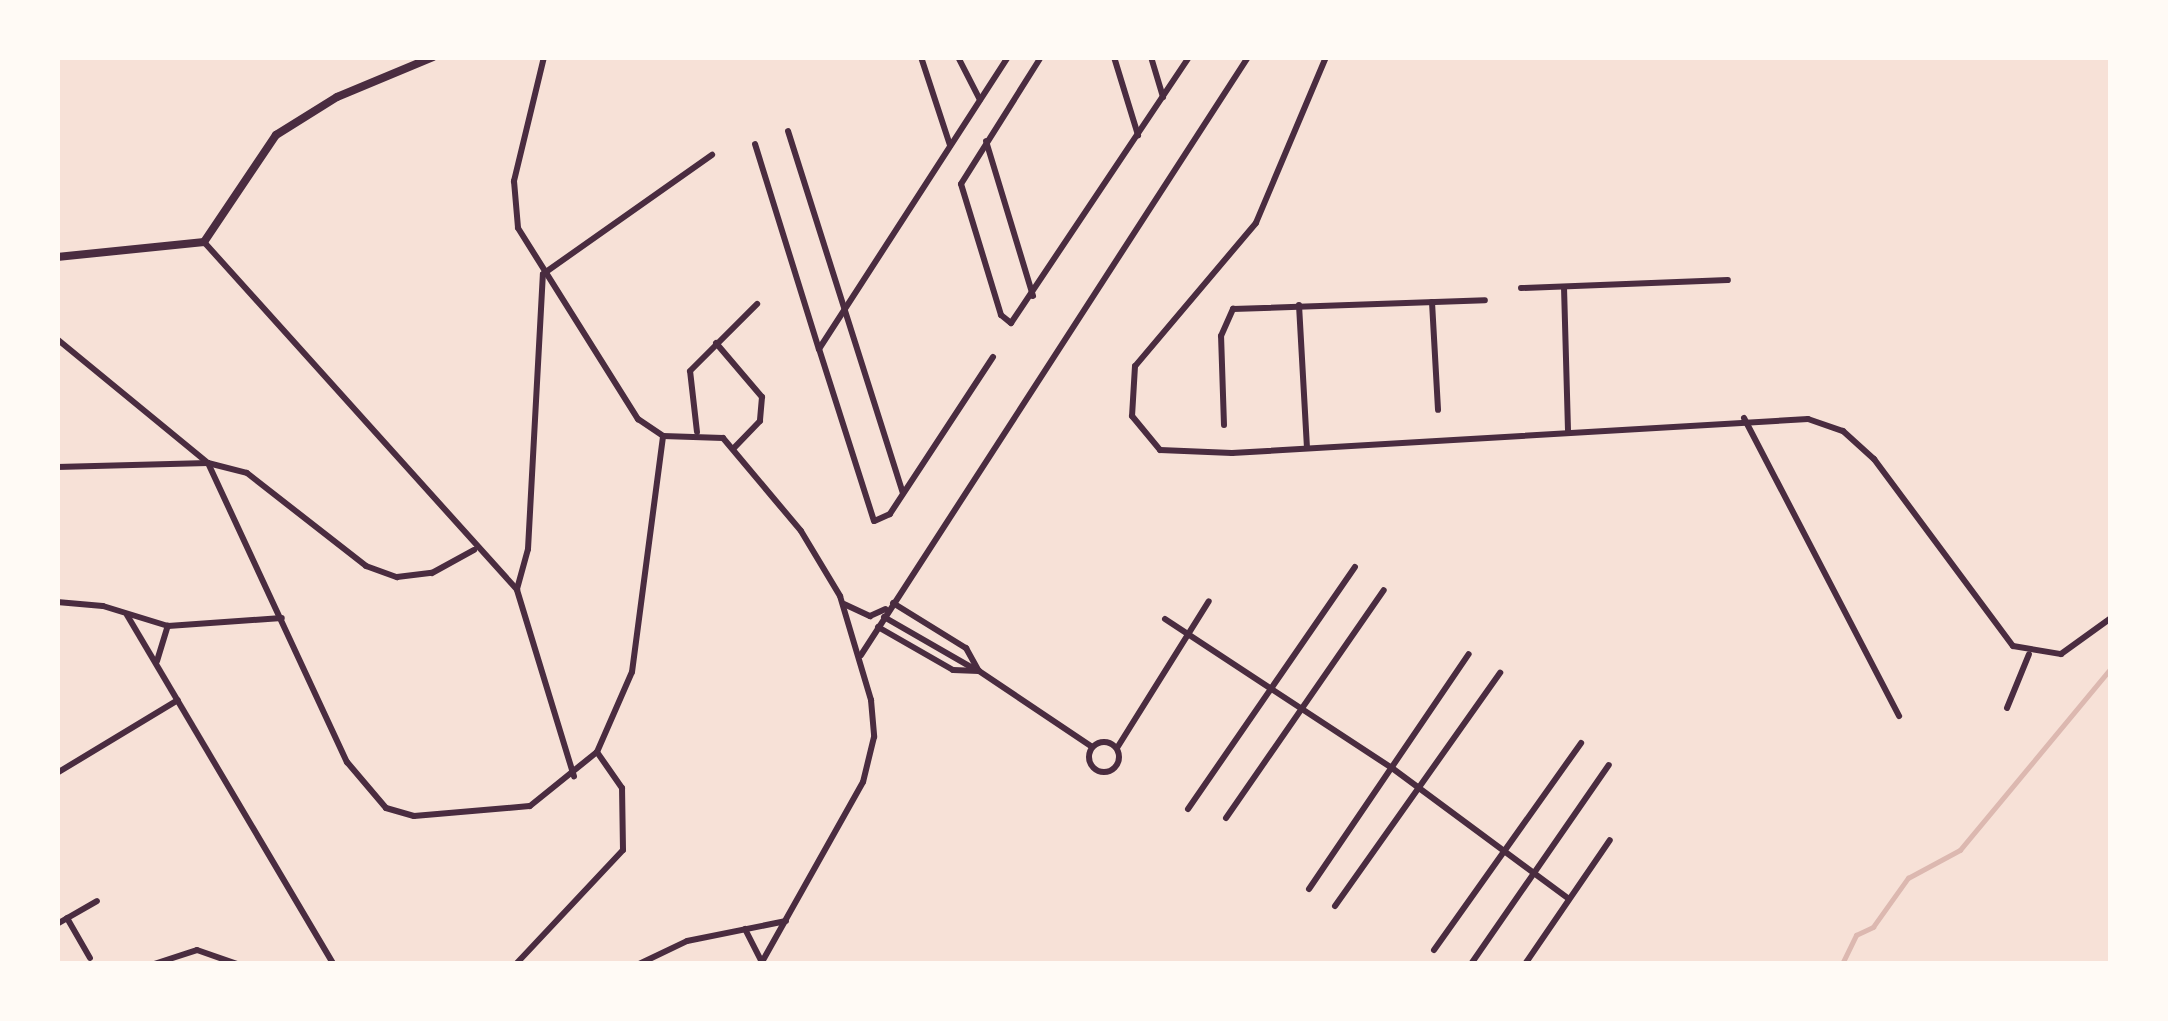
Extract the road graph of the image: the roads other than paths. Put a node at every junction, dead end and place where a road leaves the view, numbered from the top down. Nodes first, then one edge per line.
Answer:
1 (433, 57) edge
2 (544, 57) edge
3 (921, 57) edge
4 (958, 57) edge
5 (1008, 57) edge
6 (1041, 57) edge
7 (1114, 57) edge
8 (1150, 57) edge
9 (1189, 57) edge
10 (1248, 57) edge
11 (1326, 57) edge
12 (1163, 97) junction
13 (980, 100) junction
14 (788, 131) dead end
15 (1138, 135) junction
16 (986, 141) junction
17 (754, 144) dead end
18 (950, 145) junction
19 (712, 155) dead end
20 (204, 242) junction
21 (57, 257) edge
22 (543, 274) junction
23 (1728, 280) dead end
24 (1564, 286) junction
25 (1521, 288) dead end
26 (1033, 296) junction
27 (1485, 300) dead end
28 (1432, 302) junction
29 (757, 304) dead end
30 (1299, 305) junction
31 (846, 312) junction
32 (57, 339) edge
33 (716, 343) junction
34 (820, 349) junction
35 (993, 357) dead end
36 (1438, 410) dead end
37 (1744, 418) junction
38 (1224, 425) dead end
39 (1568, 430) junction
40 (697, 432) junction
41 (663, 436) junction
42 (734, 448) junction
43 (1306, 448) junction
44 (208, 463) junction
45 (57, 467) edge
46 (903, 493) junction
47 (474, 550) junction
48 (1355, 567) dead end
49 (517, 590) junction
50 (1384, 590) dead end
51 (839, 596) junction
52 (1209, 601) dead end
53 (57, 602) edge
54 (893, 603) junction
55 (127, 615) junction
56 (884, 616) junction
57 (282, 618) junction
58 (2111, 618) edge
59 (1165, 619) dead end
60 (168, 626) junction
61 (878, 627) junction
62 (1189, 634) junction
63 (1469, 654) dead end
64 (2029, 654) junction
65 (861, 655) junction
66 (159, 670) junction
67 (979, 671) junction
68 (1500, 673) dead end
69 (1271, 685) junction
70 (178, 700) junction
71 (1302, 706) junction
72 (2007, 708) dead end
73 (1899, 716) dead end
74 (1581, 743) dead end
75 (1092, 747) junction
76 (1117, 748) junction
77 (597, 752) junction
78 (1609, 765) dead end
79 (1392, 768) junction
80 (57, 773) edge
81 (574, 777) junction
82 (1420, 788) junction
83 (1188, 808) dead end
84 (1226, 818) dead end
85 (1610, 840) dead end
86 (1505, 850) junction
87 (1536, 872) junction
88 (1309, 889) dead end
89 (1569, 899) junction
90 (97, 901) dead end
91 (1336, 906) dead end
92 (67, 918) junction
93 (786, 921) junction
94 (57, 924) edge
95 (745, 928) junction
96 (1434, 950) dead end
97 (90, 958) dead end
98 (762, 963) edge
99 (154, 964) edge
100 (237, 964) edge
101 (333, 964) edge
102 (516, 964) edge
103 (639, 964) edge
104 (1471, 964) edge
105 (1526, 964) edge

1 - 20 street
2 - 22 street
3 - 18 street
4 - 13 street
5 - 13 street
6 - 16 street
7 - 15 street
8 - 12 street
9 - 12 street
10 - 54 street
11 - 43 street
12 - 15 street
13 - 18 street
14 - 31 street
15 - 26 street
16 - 26 street
16 - 26 street
17 - 34 street
18 - 31 street
19 - 22 street
20 - 21 street
20 - 47 street
22 - 41 street
22 - 49 street
23 - 24 street
24 - 25 street
24 - 39 street
27 - 28 street
28 - 30 street
28 - 36 street
29 - 33 street
30 - 38 street
30 - 43 street
31 - 34 street
31 - 46 street
32 - 44 street
33 - 40 street
33 - 42 street
34 - 46 street
35 - 46 street
37 - 39 street
37 - 64 street
37 - 73 street
39 - 43 street
40 - 41 street
40 - 42 street
41 - 77 street
42 - 51 street
44 - 45 street
44 - 47 street
44 - 57 street
47 - 49 street
48 - 69 street
49 - 81 street
50 - 71 street
51 - 54 street
51 - 65 street
52 - 62 street
53 - 55 street
54 - 56 street
54 - 67 street
55 - 60 street
55 - 66 street
56 - 61 street
56 - 67 street
57 - 60 street
57 - 81 street
58 - 64 street
59 - 62 street
60 - 66 street
61 - 65 street
61 - 67 street
62 - 69 street
62 - 76 street
63 - 79 street
64 - 72 street
65 - 93 street
66 - 70 street
67 - 75 street
68 - 82 street
69 - 71 street
69 - 83 street
70 - 80 street
70 - 101 street
71 - 79 street
71 - 84 street
74 - 86 street
75 - 76 street
75 - 76 street
77 - 81 street
77 - 102 street
78 - 87 street
79 - 82 street
79 - 88 street
82 - 86 street
82 - 91 street
85 - 89 street
86 - 87 street
86 - 96 street
87 - 89 street
87 - 104 street
89 - 105 street
90 - 92 street
92 - 94 street
92 - 97 street
93 - 95 street
93 - 98 street
95 - 98 street
95 - 103 street
99 - 100 street

